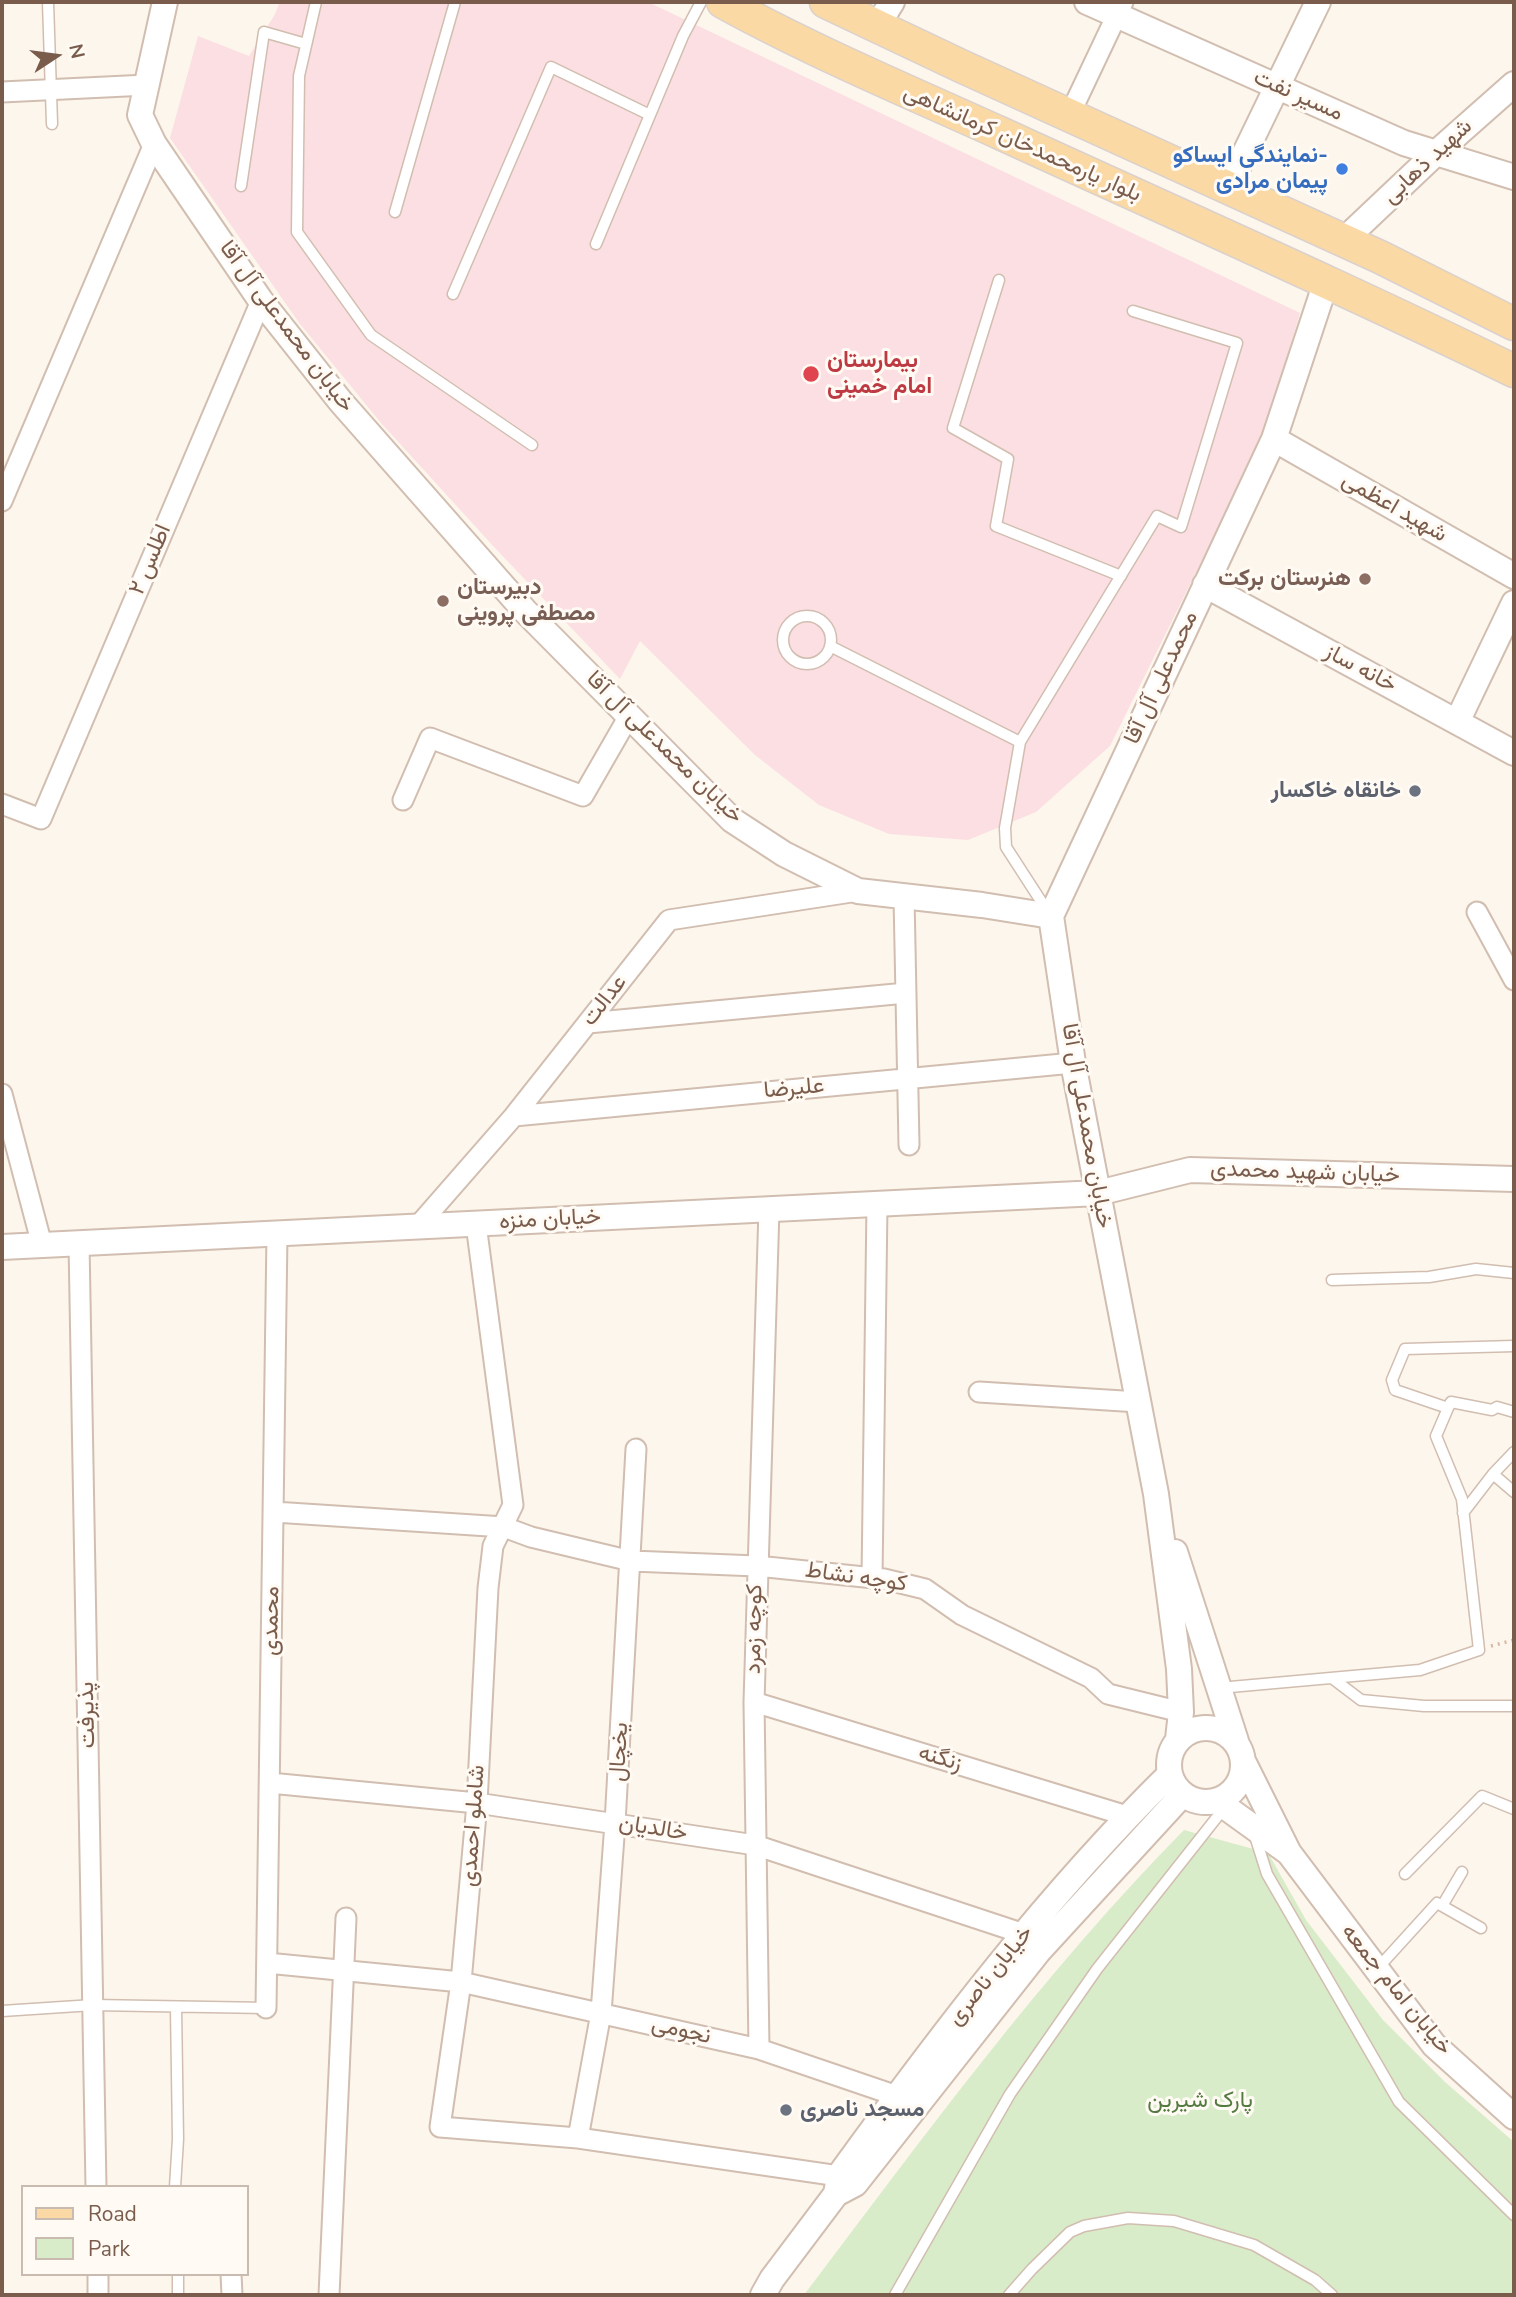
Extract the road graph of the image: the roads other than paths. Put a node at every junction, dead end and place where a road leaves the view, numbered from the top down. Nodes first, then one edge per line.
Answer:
1 (48, 2) edge
2 (166, 2) edge
3 (316, 2) edge
4 (455, 2) edge
5 (701, 2) edge
6 (723, 2) edge
7 (812, 2) edge
8 (826, 2) edge
9 (1087, 2) edge
10 (1318, 2) edge
11 (1120, 9) edge
12 (885, 14) edge
13 (792, 38) junction
14 (306, 44) junction
15 (858, 69) junction
16 (1514, 84) edge
17 (147, 85) junction
18 (1277, 86) junction
19 (51, 89) junction
20 (2, 92) edge
21 (650, 115) junction
22 (1069, 116) junction
23 (52, 124) dead end
24 (154, 144) junction
25 (1436, 153) junction
26 (1514, 177) edge
27 (241, 186) dead end
28 (1228, 188) junction
29 (395, 212) dead end
30 (1344, 240) junction
31 (596, 244) dead end
32 (999, 280) dead end
33 (1326, 282) junction
34 (453, 294) dead end
35 (261, 301) junction
36 (1133, 311) dead end
37 (1514, 324) edge
38 (1514, 371) edge
39 (1274, 439) junction
40 (532, 445) dead end
41 (2, 501) edge
42 (1121, 576) junction
43 (1514, 576) edge
44 (1205, 585) junction
45 (1514, 603) edge
46 (830, 646) junction
47 (629, 716) junction
48 (1457, 722) junction
49 (1020, 742) junction
50 (1514, 753) edge
51 (403, 800) dead end
52 (2, 804) edge
53 (858, 891) junction
54 (904, 897) junction
55 (1477, 912) dead end
56 (1051, 916) junction
57 (1513, 974) edge
58 (906, 993) junction
59 (588, 1023) junction
60 (1073, 1063) junction
61 (906, 1079) junction
62 (2, 1094) edge
63 (514, 1116) junction
64 (909, 1145) dead end
65 (1514, 1179) edge
66 (1098, 1193) junction
67 (877, 1204) junction
68 (769, 1209) junction
69 (476, 1224) junction
70 (417, 1227) junction
71 (277, 1234) junction
72 (79, 1243) junction
73 (42, 1245) junction
74 (2, 1247) edge
75 (1514, 1273) edge
76 (1332, 1280) dead end
77 (1514, 1346) edge
78 (979, 1392) dead end
79 (1139, 1402) junction
80 (1448, 1408) junction
81 (1514, 1412) edge
82 (636, 1449) dead end
83 (1514, 1452) edge
84 (1493, 1474) junction
85 (1514, 1492) edge
86 (1156, 1494) junction
87 (274, 1512) junction
88 (1463, 1513) junction
89 (504, 1527) junction
90 (631, 1560) junction
91 (757, 1566) junction
92 (872, 1578) junction
93 (1332, 1678) junction
94 (1219, 1688) junction
95 (754, 1702) junction
96 (1514, 1706) edge
97 (1181, 1712) junction
98 (1178, 1740) junction
99 (1240, 1752) junction
100 (270, 1783) junction
101 (1176, 1784) junction
102 (477, 1803) junction
103 (1222, 1804) junction
104 (1514, 1809) edge
105 (1127, 1816) junction
106 (615, 1823) junction
107 (1251, 1825) junction
108 (755, 1845) junction
109 (1289, 1853) junction
110 (1462, 1872) dead end
111 (1405, 1874) dead end
112 (1442, 1906) junction
113 (346, 1918) dead end
114 (1481, 1928) dead end
115 (1024, 1934) junction
116 (267, 1964) junction
117 (1377, 1969) junction
118 (343, 1971) junction
119 (461, 1982) junction
120 (93, 2005) junction
121 (176, 2007) junction
122 (266, 2008) joint
123 (2, 2011) edge
124 (601, 2013) junction
125 (759, 2049) junction
126 (897, 2096) junction
127 (1514, 2118) edge
128 (578, 2138) junction
129 (96, 2185) edge
130 (175, 2185) edge
131 (843, 2185) junction
132 (1514, 2215) edge
133 (98, 2276) edge
134 (178, 2276) edge
135 (231, 2276) edge
136 (98, 2295) edge
137 (178, 2295) edge
138 (232, 2295) edge
139 (329, 2295) edge
140 (763, 2295) edge
141 (895, 2295) edge
142 (1009, 2295) edge
143 (1332, 2295) edge

1 - 19 lane
2 - 17 street, خیابان محمدعلی آل آقا
3 - 14 lane
4 - 29 lane
5 - 21 lane
6 - 13 main road, بلوار یارمحمدخان کرمانشاهی
7 - 13 main road
8 - 12 main road, بلوار یارمحمدخان کرمانشاهی
9 - 11 street, مسیر نفت
10 - 18 street
11 - 18 street, مسیر نفت
11 - 22 street
12 - 15 main road
12 - 22 main road, بلوار یارمحمدخان کرمانشاهی
13 - 15 main road, بلوار یارمحمدخان کرمانشاهی
14 - 27 lane
14 - 40 lane
15 - 33 main road, بلوار یارمحمدخان کرمانشاهی
16 - 25 street, شهید ذهابی
17 - 19 street
17 - 24 street, خیابان محمدعلی آل آقا
18 - 25 street, مسیر نفت
18 - 28 street
19 - 20 street
19 - 23 lane
21 - 31 lane
21 - 34 lane
22 - 28 main road, بلوار یارمحمدخان کرمانشاهی
24 - 35 street, خیابان محمدعلی آل آقا
24 - 41 street
25 - 26 street, مسیر نفت
25 - 30 street, شهید ذهابی
28 - 30 main road, بلوار یارمحمدخان کرمانشاهی
30 - 37 main road, بلوار یارمحمدخان کرمانشاهی
32 - 42 lane
33 - 38 main road, بلوار یارمحمدخان کرمانشاهی
33 - 39 street, محمدعلی آل آقا
35 - 47 street, خیابان محمدعلی آل آقا
35 - 52 street, اطلس ۲
36 - 42 lane
39 - 43 street, شهید اعظمی
39 - 44 street, محمدعلی آل آقا
42 - 49 lane
44 - 48 street, خانه ساز
44 - 56 street, محمدعلی آل آقا
45 - 48 street
46 - 46 lane
46 - 49 lane
47 - 51 street
47 - 53 street, خیابان محمدعلی آل آقا
48 - 50 street, خانه ساز
49 - 56 lane
53 - 54 street, خیابان محمدعلی آل آقا
53 - 59 street, عدالت
54 - 56 street, خیابان محمدعلی آل آقا
54 - 58 street
55 - 57 street
56 - 60 street, خیابان محمدعلی آل آقا
58 - 59 street
58 - 61 street
59 - 63 street, عدالت
60 - 61 street, علیرضا
60 - 66 street, خیابان محمدعلی آل آقا
61 - 63 street, علیرضا
61 - 64 street
62 - 73 street
63 - 70 street, عدالت
65 - 66 street, خیابان شهید محمدی
66 - 67 street, خیابان منزه
66 - 79 street, خیابان محمدعلی آل آقا
67 - 68 street, خیابان منزه
67 - 92 street
68 - 69 street, خیابان منزه
68 - 91 street, کوچه زمرد
69 - 70 street, خیابان منزه
69 - 89 street, شاملو احمدی
70 - 71 street, خیابان منزه
71 - 72 street, خیابان منزه
71 - 87 street, محمدی
72 - 73 street, خیابان منزه
72 - 120 street, پذیرفت
73 - 74 street, خیابان منزه
75 - 76 lane
77 - 80 lane
78 - 79 street
79 - 86 street, خیابان محمدعلی آل آقا
80 - 81 lane
80 - 88 lane
82 - 90 street, یخچال
83 - 84 lane
84 - 85 lane
84 - 88 lane
86 - 94 street, خیابان محمدعلی آل آقا
86 - 97 street, خیابان محمدعلی آل آقا
87 - 89 street, کوچه نشاط
87 - 100 street, محمدی
88 - 93 lane
89 - 90 street, کوچه نشاط
89 - 102 street, شاملو احمدی
90 - 91 street, کوچه نشاط
90 - 106 street, یخچال
91 - 92 street, کوچه نشاط
91 - 95 street, کوچه زمرد
92 - 97 street, کوچه نشاط
93 - 94 lane
93 - 96 lane
94 - 99 street, خیابان محمدعلی آل آقا
95 - 105 street, زنگنه
95 - 108 street, کوچه زمرد
97 - 98 street, خیابان محمدعلی آل آقا
98 - 99 street
98 - 101 street
99 - 103 street
99 - 109 street, خیابان امام جمعه
100 - 102 street, خالدیان
100 - 116 street, محمدی
101 - 103 street
101 - 105 street, خیابان ناصری
101 - 131 street, خیابان ناصری
102 - 106 street, خالدیان
102 - 119 street, شاملو احمدی
103 - 107 street, خیابان امام جمعه
103 - 141 lane
104 - 111 lane
105 - 115 street, خیابان ناصری
106 - 108 street, خالدیان
106 - 124 street, یخچال
107 - 109 street, خیابان امام جمعه
107 - 132 lane
108 - 115 street, خالدیان
108 - 125 street, کوچه زمرد
109 - 117 street, خیابان امام جمعه
110 - 112 lane
112 - 114 lane
112 - 117 lane
113 - 118 street
115 - 126 street, خیابان ناصری
116 - 118 street, نجومی
116 - 122 street, محمدی
117 - 127 street, خیابان امام جمعه
118 - 119 street, نجومی
118 - 139 street
119 - 124 street, نجومی
119 - 128 street, شاملو احمدی
120 - 121 lane
120 - 123 lane
120 - 129 street, پذیرفت
121 - 122 lane
121 - 130 lane
124 - 125 street, نجومی
124 - 128 street, یخچال
125 - 126 street, نجومی
126 - 131 street, خیابان ناصری
128 - 131 street
131 - 140 street, خیابان ناصری
133 - 136 street
134 - 137 lane
135 - 138 street
142 - 143 lane

